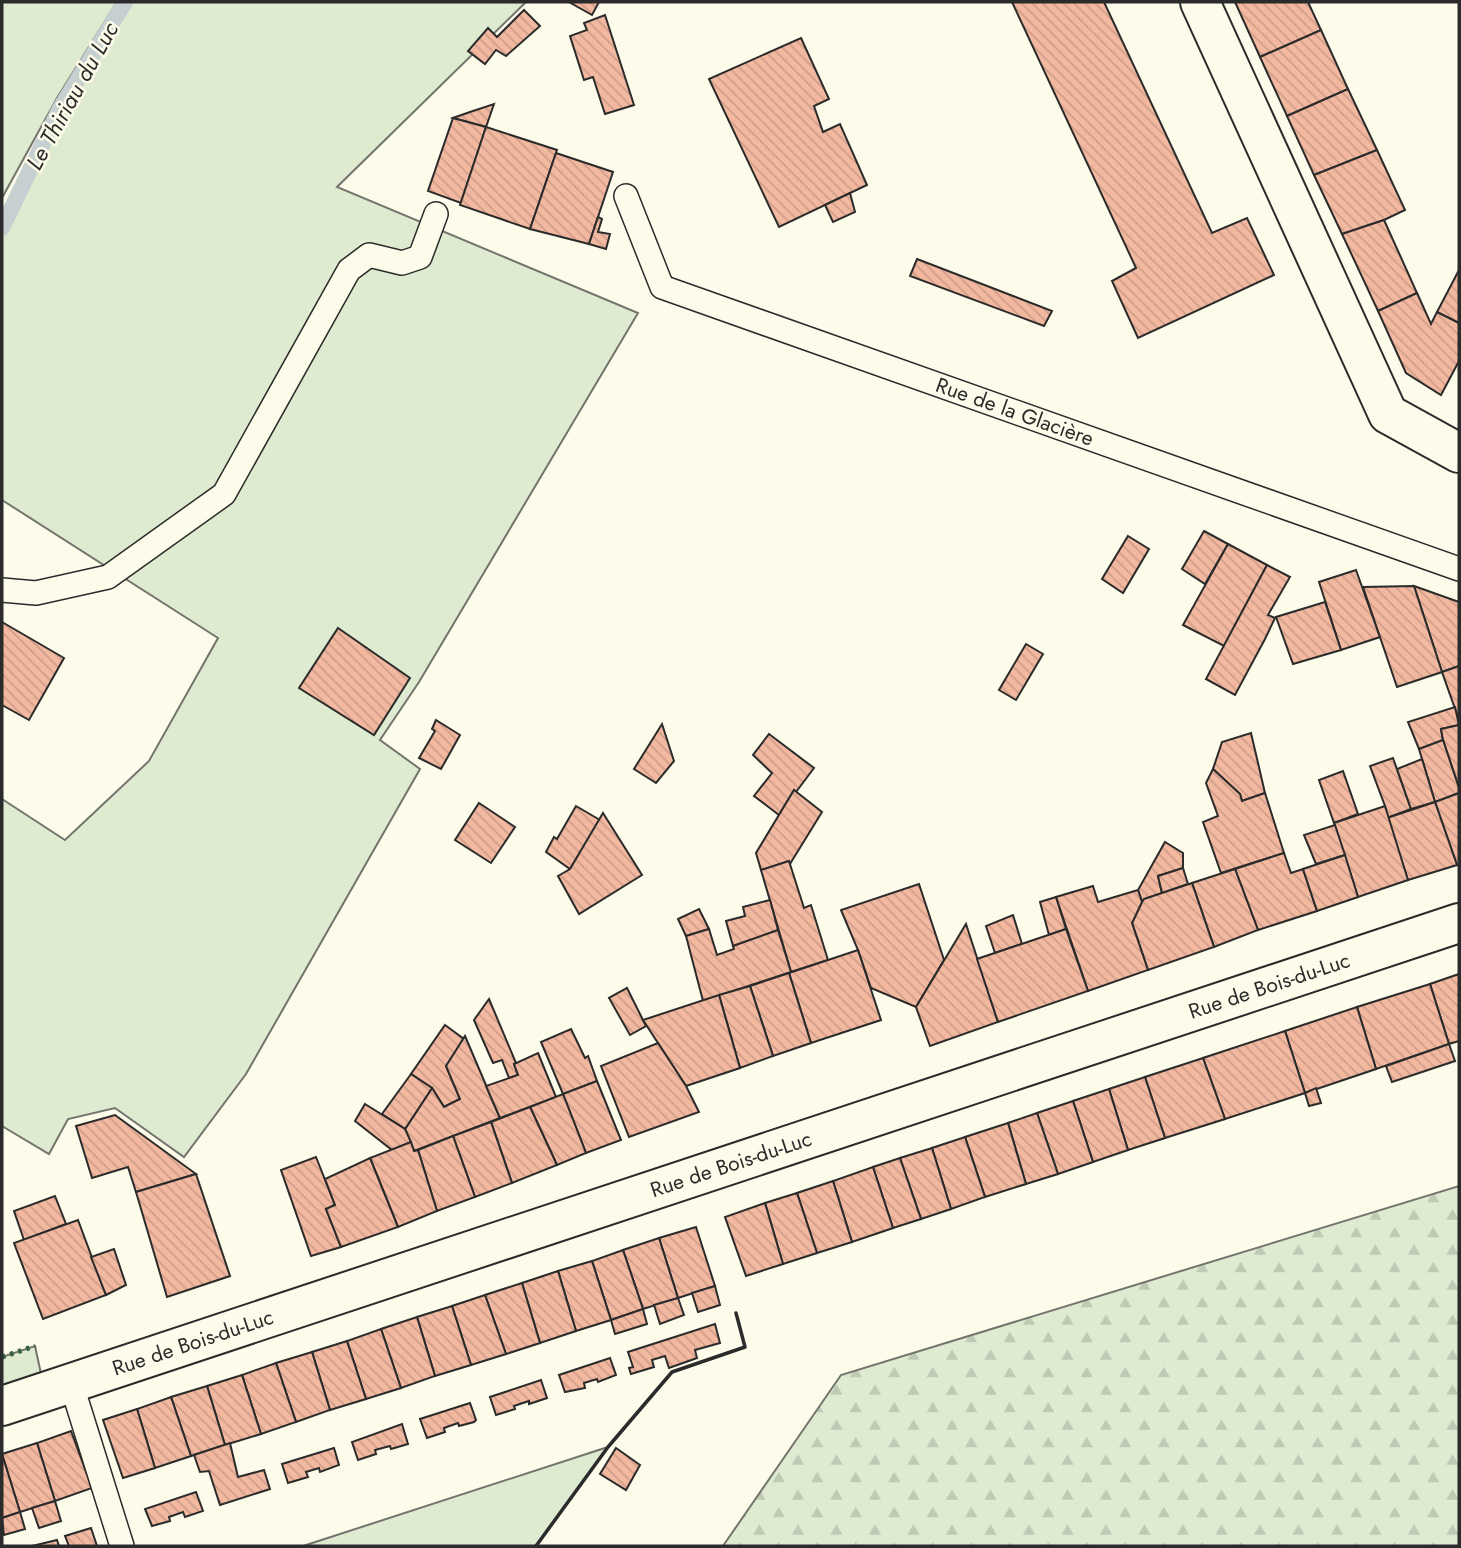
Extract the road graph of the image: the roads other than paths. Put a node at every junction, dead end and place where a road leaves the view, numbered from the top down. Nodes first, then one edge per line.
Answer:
1 (1200, 2) edge
2 (626, 195) dead end
3 (436, 214) dead end
4 (1459, 453) edge
5 (1459, 569) edge
6 (2, 590) edge
7 (1459, 923) edge
8 (71, 1383) junction
9 (2, 1406) edge
10 (122, 1546) edge

1 - 4 street
2 - 5 lane, Rue de la Glacière
3 - 6 lane
7 - 8 street, Rue de Bois-du-Luc
8 - 9 street, Rue de Bois-du-Luc
8 - 10 lane

